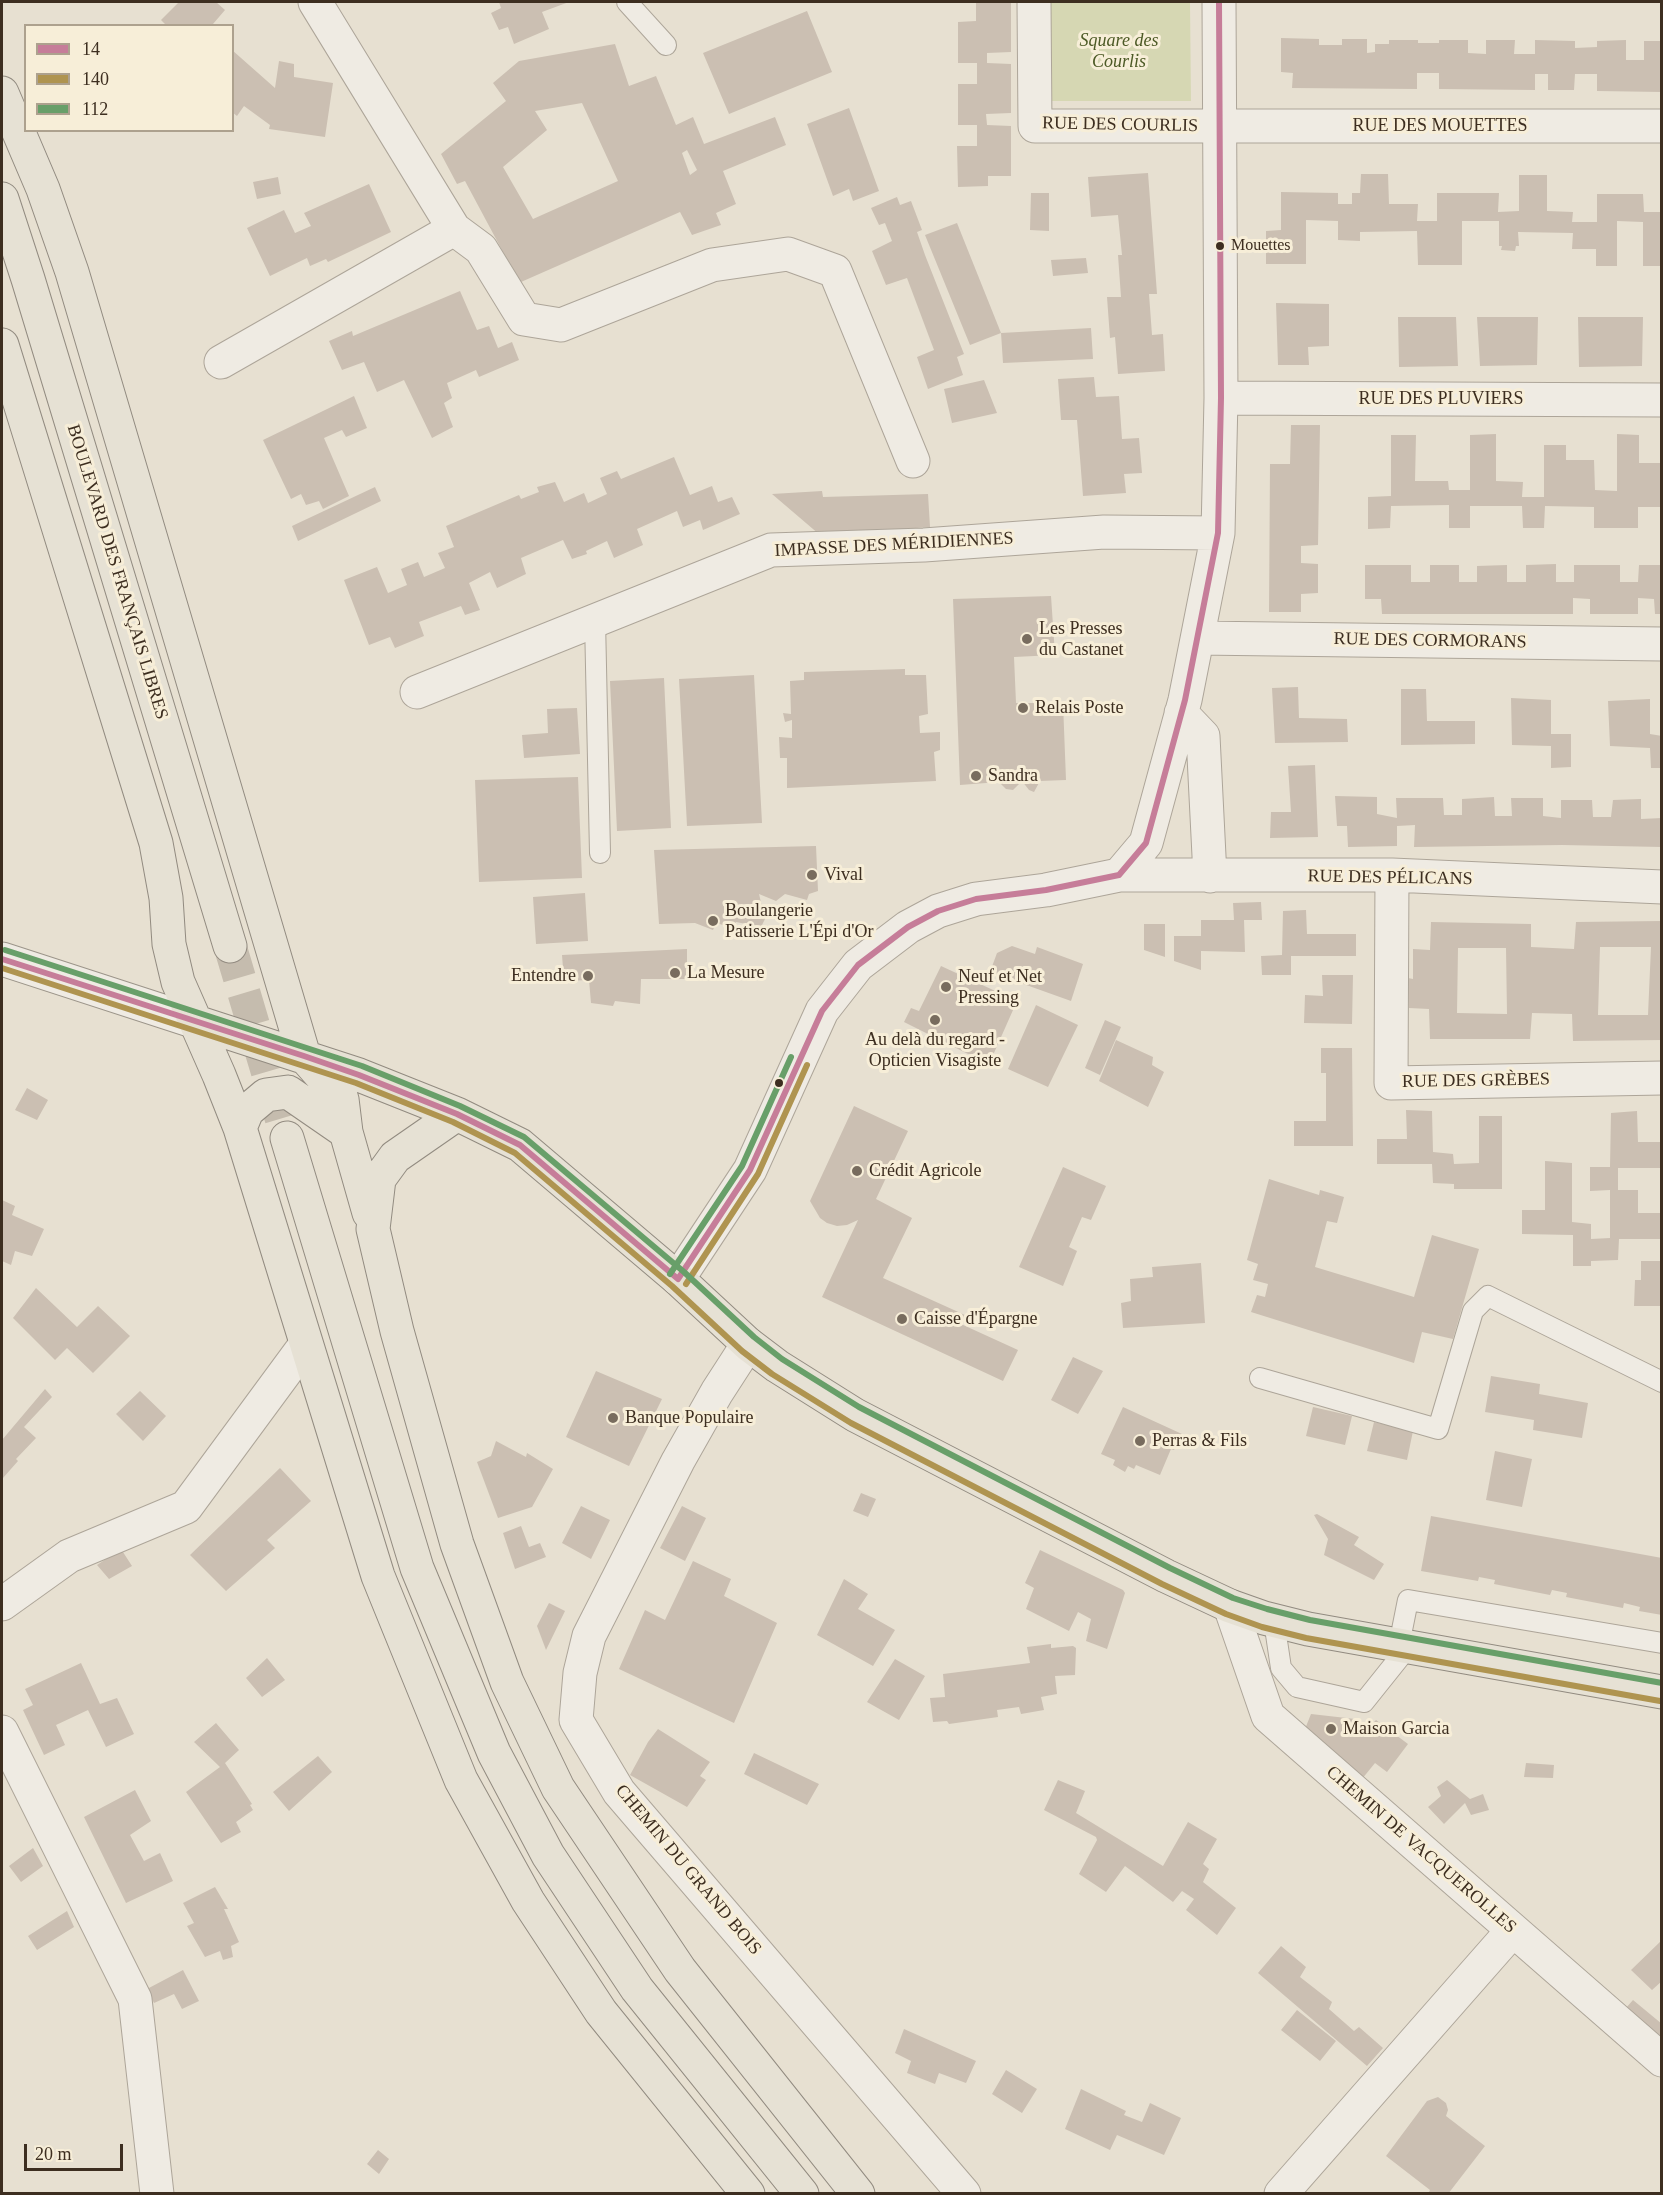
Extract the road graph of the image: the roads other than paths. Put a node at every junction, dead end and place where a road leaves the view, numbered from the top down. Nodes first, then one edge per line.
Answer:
1 (315, 2) edge
2 (627, 2) edge
3 (1034, 2) edge
4 (1219, 2) edge
5 (666, 45) dead end
6 (2, 93) edge
7 (1662, 126) edge
8 (1219, 127) junction
9 (2, 199) edge
10 (454, 229) junction
11 (2, 345) edge
12 (220, 362) dead end
13 (1221, 398) junction
14 (1662, 400) edge
15 (913, 461) dead end
16 (1218, 533) junction
17 (595, 620) junction
18 (1198, 638) junction
19 (1662, 644) edge
20 (417, 692) dead end
21 (1181, 713) junction
22 (600, 853) dead end
23 (1119, 875) junction
24 (1392, 875) junction
25 (1210, 876) junction
26 (1662, 887) edge
27 (230, 946) tunnel mouth
28 (2, 959) edge
29 (196, 1022) junction
30 (304, 1056) junction
31 (1662, 1078) edge
32 (457, 1114) junction
33 (240, 1128) junction
34 (346, 1132) junction
35 (287, 1138) tunnel mouth
36 (373, 1229) junction
37 (678, 1279) junction
38 (306, 1344) junction
39 (748, 1344) junction
40 (1260, 1378) dead end
41 (1662, 1382) edge
42 (2, 1604) edge
43 (1230, 1606) junction
44 (1274, 1621) junction
45 (1662, 1642) edge
46 (1404, 1646) junction
47 (1662, 1692) edge
48 (2, 1732) edge
49 (1513, 1930) junction
50 (1662, 2060) edge
51 (157, 2193) edge
52 (748, 2193) edge
53 (802, 2193) edge
54 (858, 2193) edge
55 (964, 2193) edge
56 (1281, 2193) edge

1 - 10 street
2 - 5 lane
3 - 8 street, RUE DES COURLIS
4 - 8 street
6 - 30 main road
7 - 8 street, RUE DES MOUETTES
8 - 13 street
9 - 27 main road, BOULEVARD DES FRANÇAIS LIBRES
10 - 12 street
10 - 15 street
11 - 29 main road
13 - 14 street, RUE DES PLUVIERS
13 - 16 street
16 - 17 street, IMPASSE DES MÉRIDIENNES
16 - 18 street
17 - 20 street, IMPASSE DES MÉRIDIENNES
17 - 22 lane
18 - 19 street, RUE DES CORMORANS
18 - 21 street
21 - 23 street
21 - 25 street
23 - 25 street, RUE DES PÉLICANS
23 - 37 street, RUE DES PÉLICANS
24 - 25 street, RUE DES PÉLICANS
24 - 26 street, RUE DES PÉLICANS
24 - 31 street, RUE DES GRÈBES
28 - 29 street
29 - 30 main road
29 - 33 main road
30 - 32 main road
30 - 34 main road
32 - 36 main road
32 - 37 main road
33 - 34 main road
33 - 38 main road
34 - 36 main road
35 - 53 main road
36 - 54 main road
37 - 39 main road
38 - 42 street
38 - 52 main road
39 - 43 main road
39 - 55 street, CHEMIN DU GRAND BOIS
40 - 41 lane
43 - 44 main road
43 - 49 street, CHEMIN DE VACQUEROLLES
44 - 46 main road
44 - 46 lane
45 - 46 lane
46 - 47 main road
48 - 51 street
49 - 50 street, CHEMIN DE VACQUEROLLES
49 - 56 street

